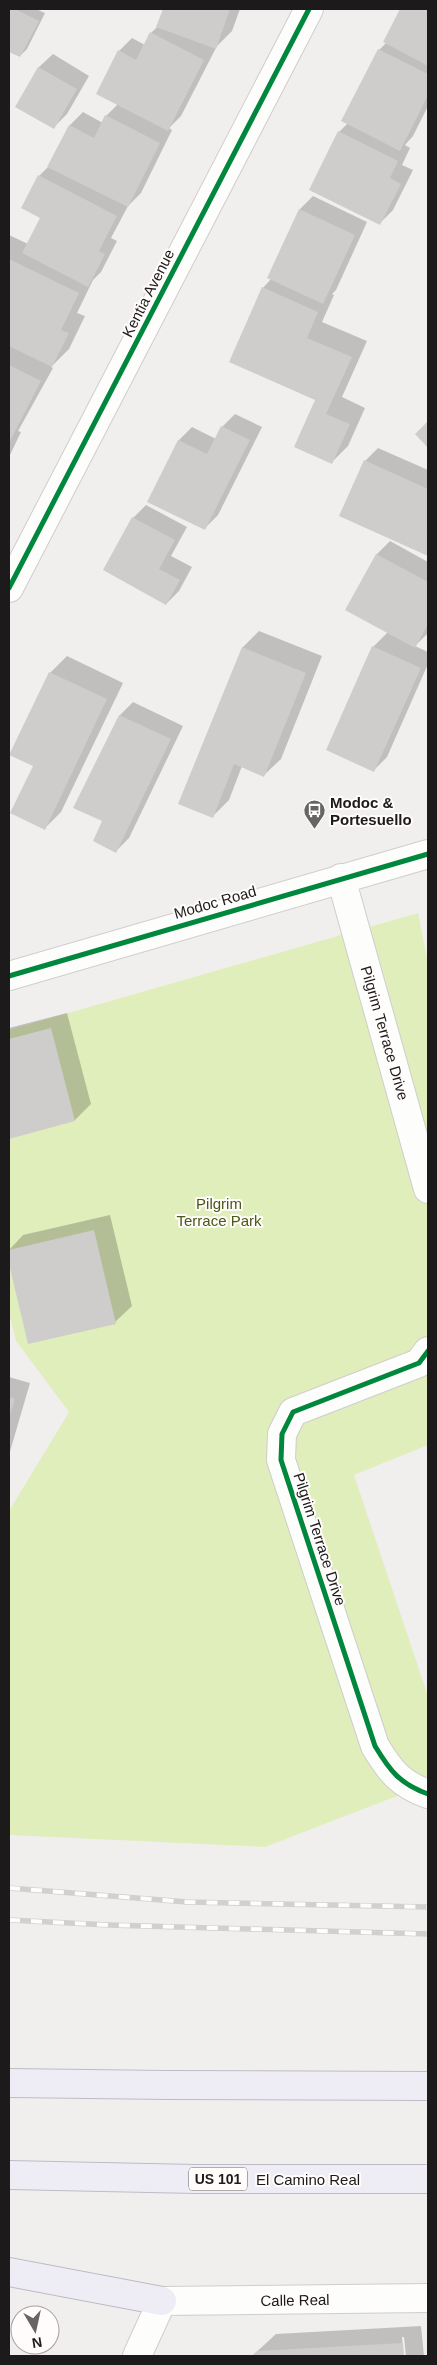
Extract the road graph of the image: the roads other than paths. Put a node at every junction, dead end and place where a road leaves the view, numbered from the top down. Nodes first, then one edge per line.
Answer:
1 (310, 9) edge
2 (9, 588) edge
3 (428, 854) edge
4 (341, 878) junction
5 (9, 976) edge
6 (428, 1188) edge
7 (428, 1351) edge
8 (428, 1794) edge
9 (9, 2082) edge
10 (428, 2086) edge
11 (9, 2175) edge
12 (428, 2179) edge
13 (9, 2272) edge
14 (428, 2298) edge
15 (162, 2301) junction
16 (137, 2356) edge

1 - 2 street, Kentia Avenue
3 - 4 street, Modoc Road
4 - 5 street, Modoc Road
4 - 6 street, Pilgrim Terrace Drive
7 - 8 street, Pilgrim Terrace Drive
9 - 10 highway
11 - 12 highway, El Camino Real / US 101
13 - 15 highway
14 - 15 street, Calle Real
15 - 16 street

